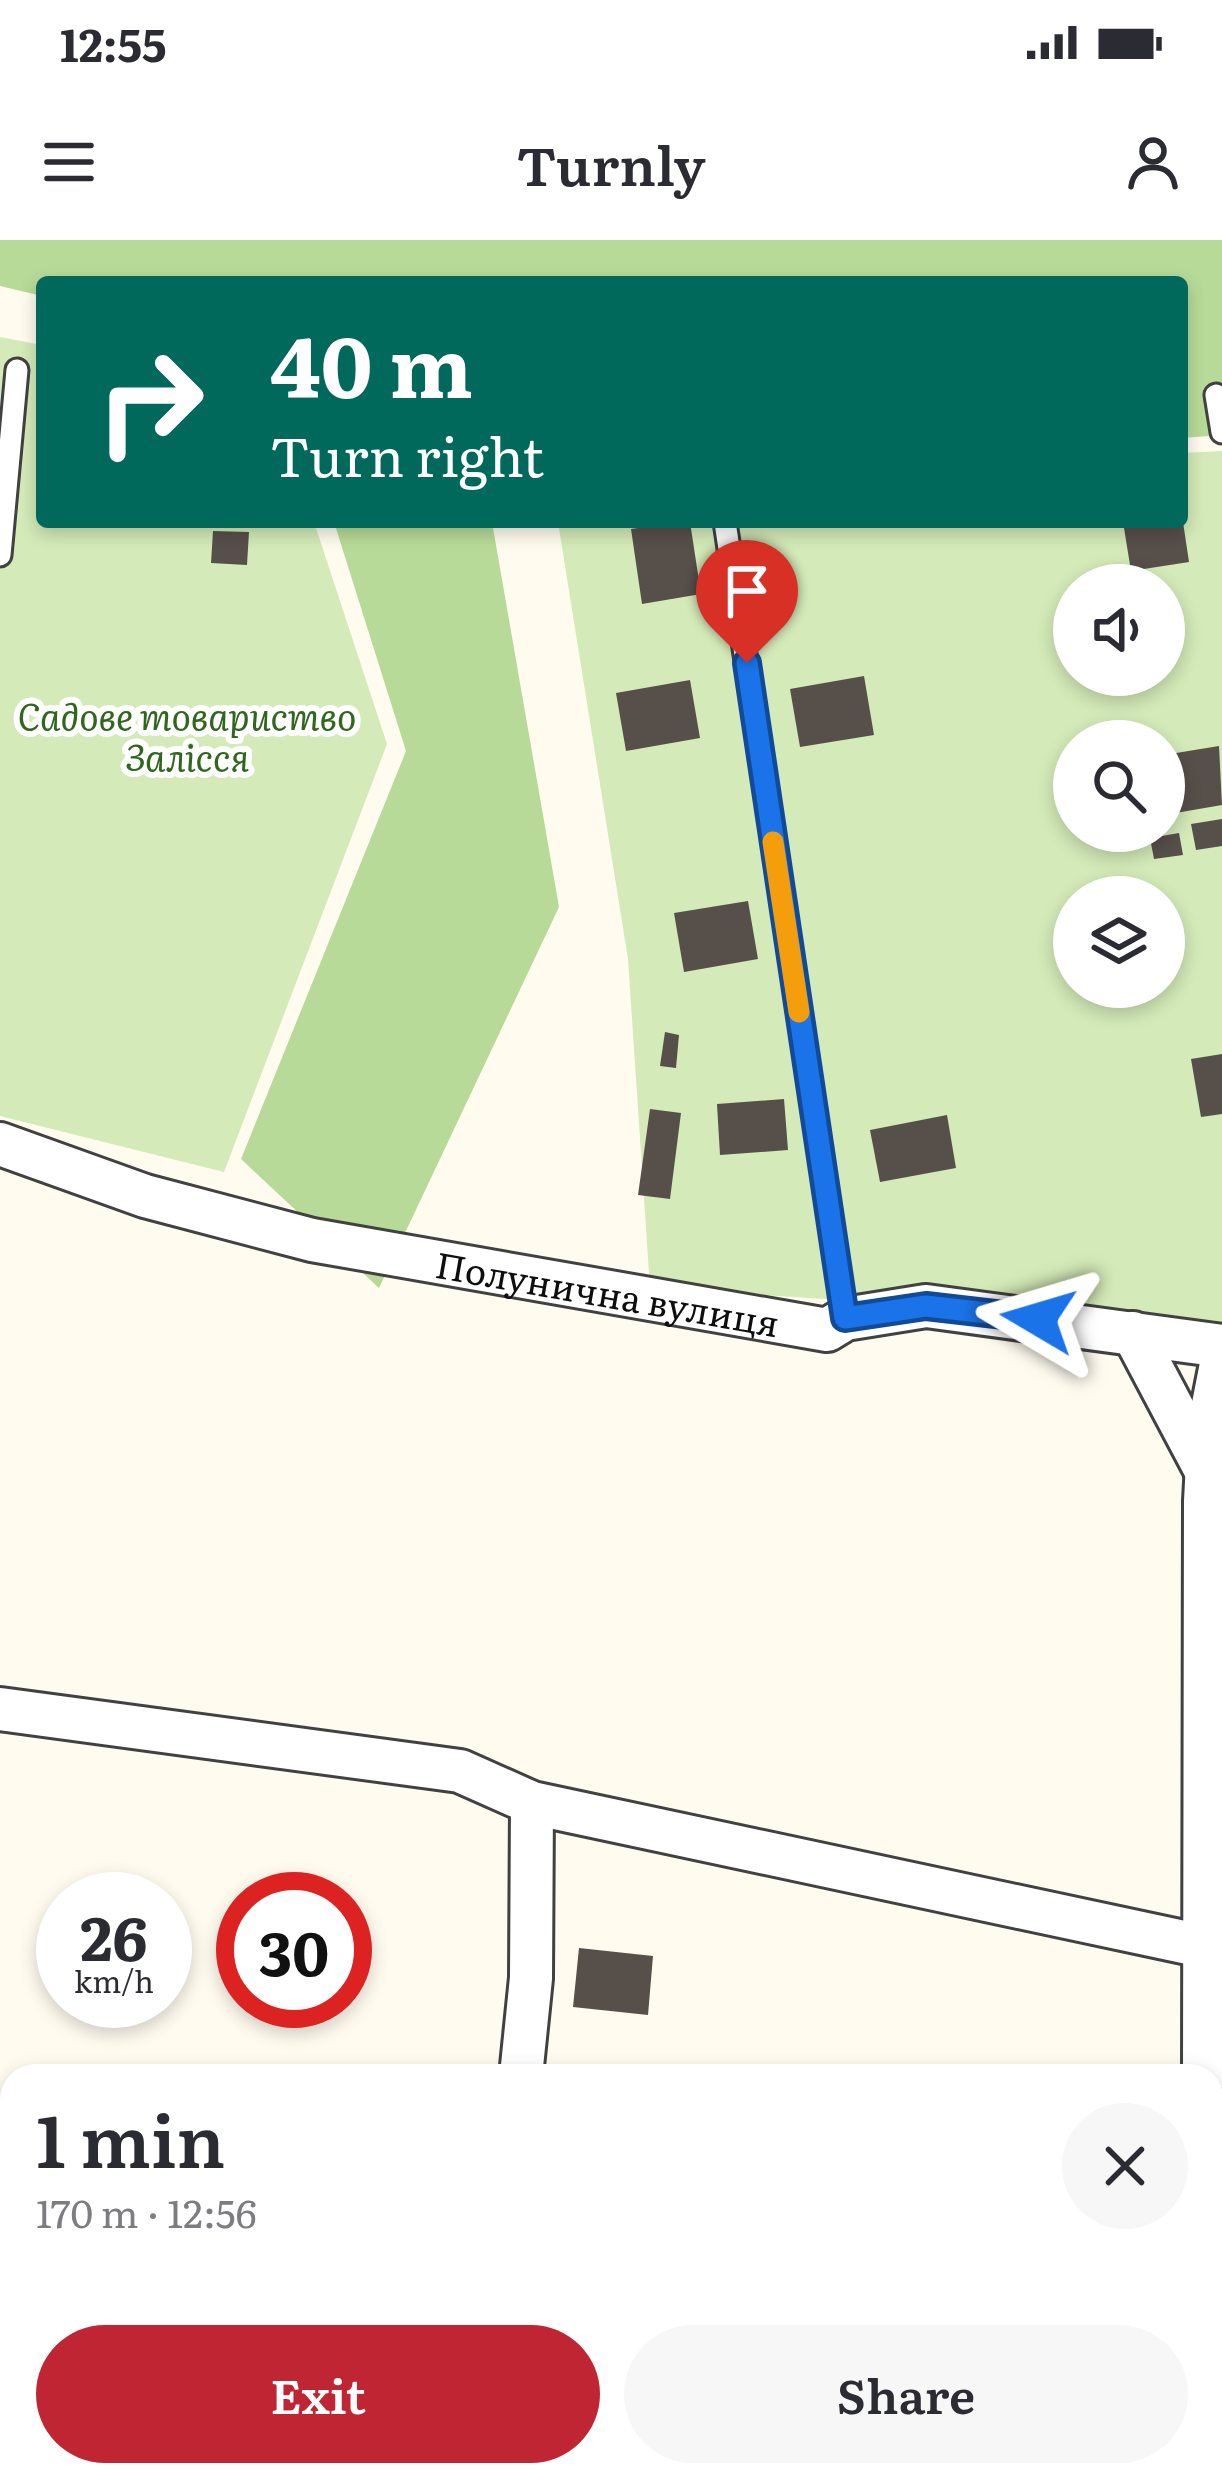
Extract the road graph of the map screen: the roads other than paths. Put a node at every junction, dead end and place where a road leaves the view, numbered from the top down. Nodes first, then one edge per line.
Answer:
1 (17, 370) dead end
2 (1216, 395) dead end
3 (1222, 432) edge
4 (726, 528) edge
5 (0, 555) edge
6 (0, 1144) edge
7 (845, 1318) junction
8 (1133, 1333) junction
9 (1222, 1346) edge
10 (1222, 1359) edge
11 (1207, 1472) junction
12 (0, 1709) edge
13 (532, 1804) junction
14 (1207, 1947) junction
15 (522, 2064) edge
16 (1204, 2064) edge

1 - 5 lane
2 - 3 lane
4 - 7 lane
6 - 7 street, Полунична вулиця
7 - 8 street, Полунична вулиця
8 - 9 street, Полунична вулиця
8 - 11 street
10 - 11 street
11 - 14 street
12 - 13 street
13 - 14 street
13 - 15 street
14 - 16 street

